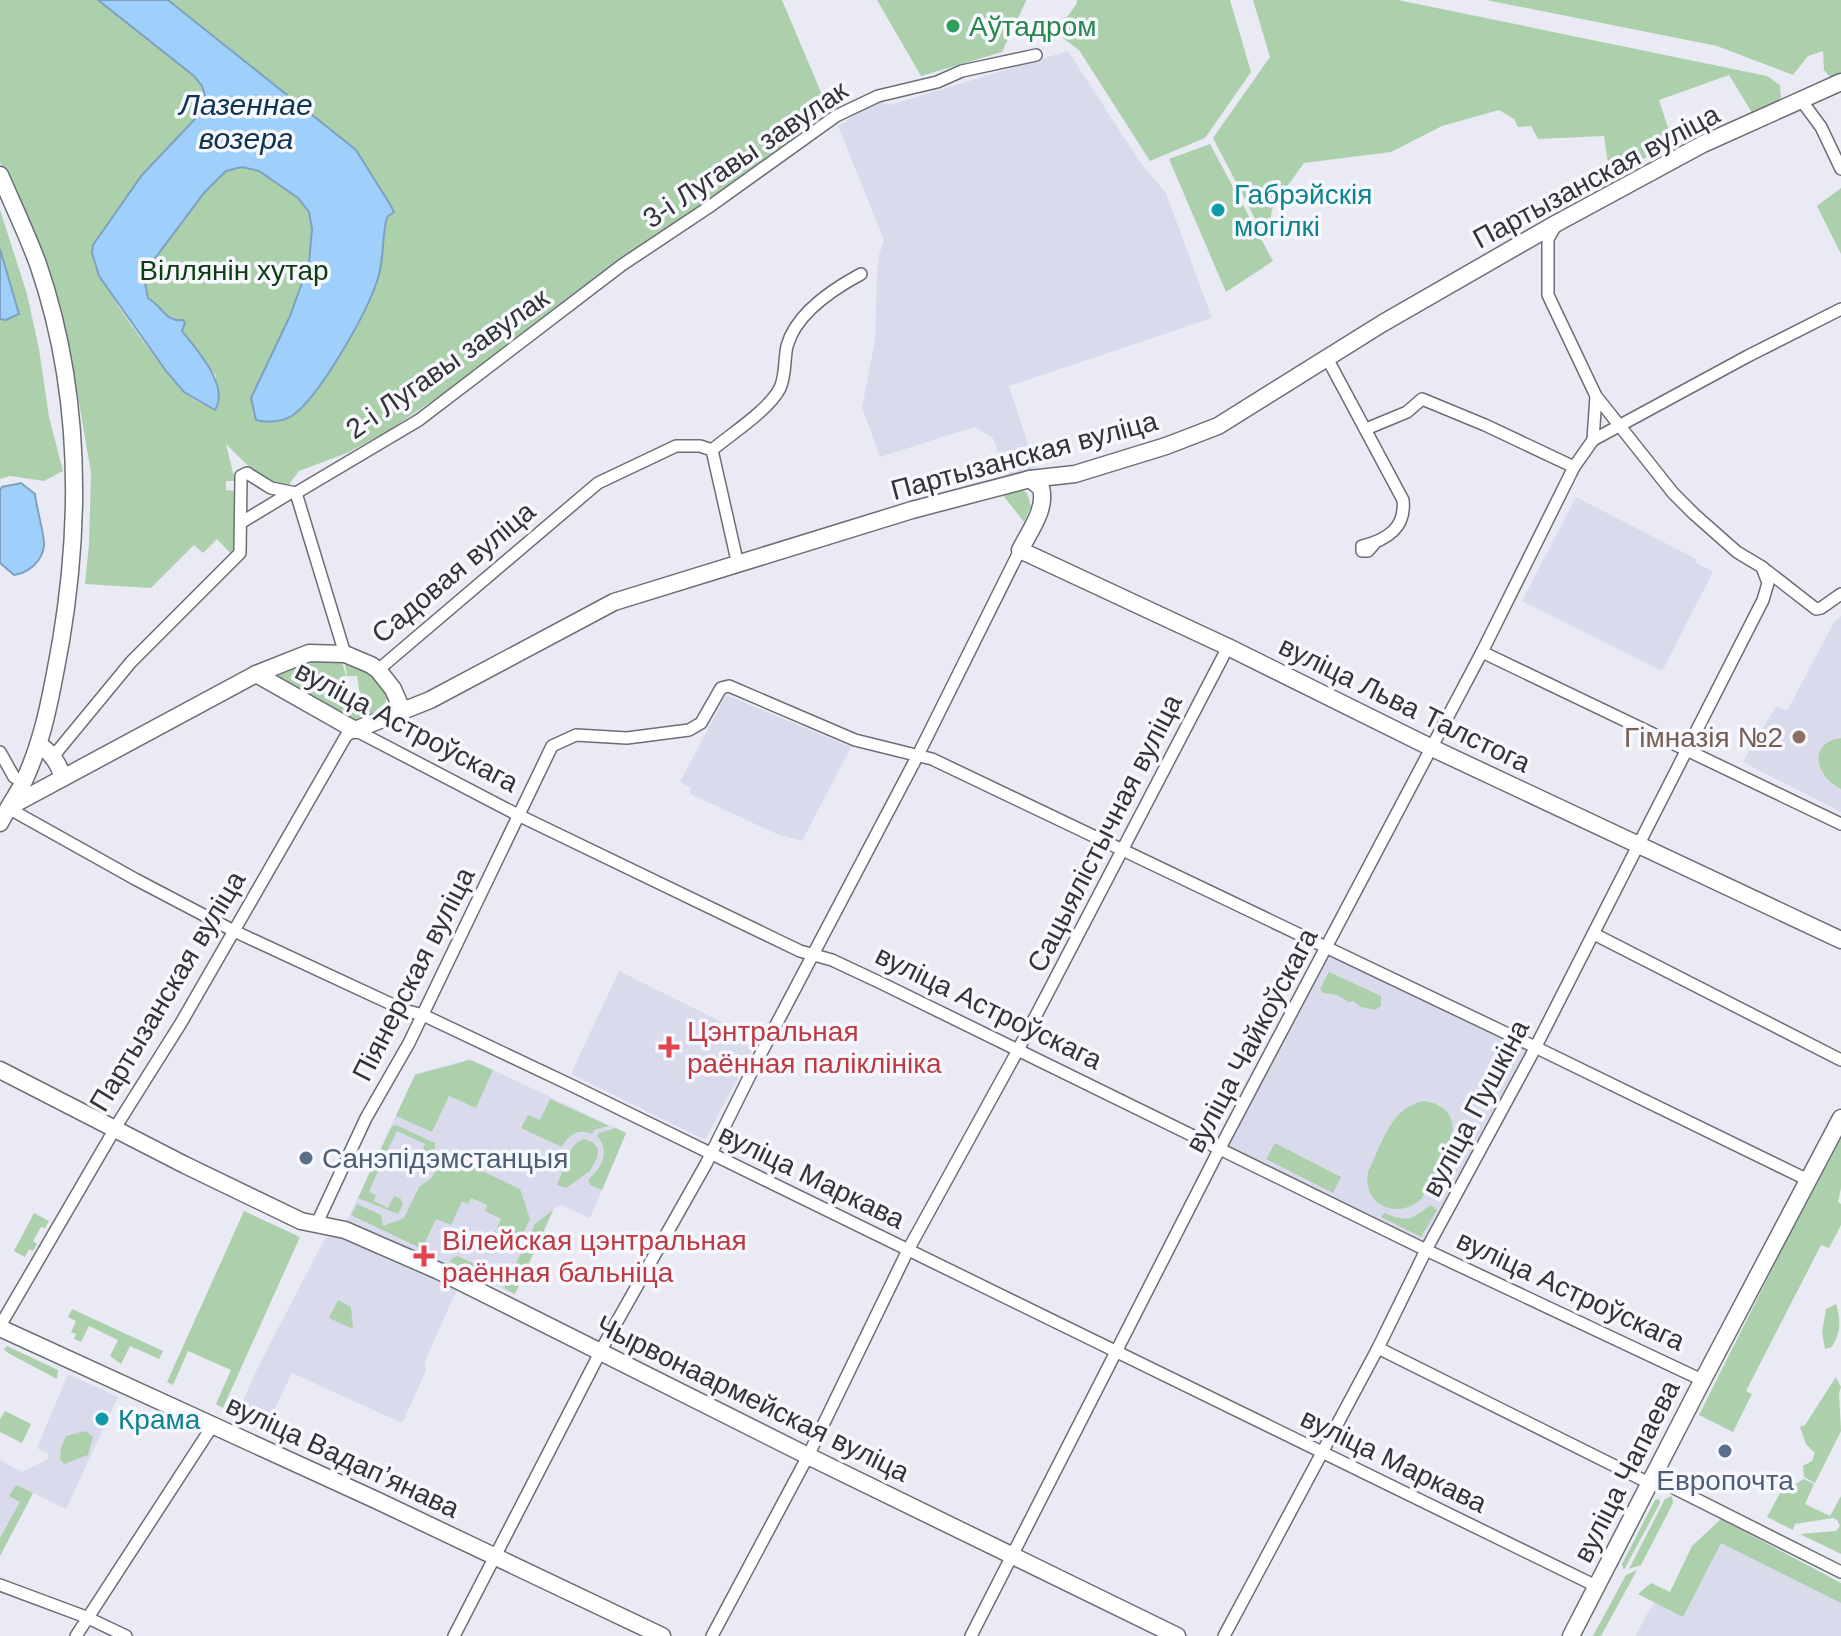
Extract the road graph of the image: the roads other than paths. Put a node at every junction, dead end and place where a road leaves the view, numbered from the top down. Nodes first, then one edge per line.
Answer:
1 (1036, 55) dead end
2 (1840, 84) edge
3 (1801, 100) junction
4 (1841, 169) edge
5 (0, 175) edge
6 (1557, 223) junction
7 (622, 265) joint
8 (861, 274) dead end
9 (1841, 309) edge
10 (1327, 358) junction
11 (1596, 396) junction
12 (1618, 426) junction
13 (1366, 429) junction
14 (1593, 440) junction
15 (712, 450) junction
16 (1574, 467) junction
17 (1075, 474) junction
18 (1030, 479) junction
19 (293, 493) junction
20 (1040, 510) junction
21 (242, 522) junction
22 (1375, 543) dead end
23 (1020, 550) junction
24 (738, 565) junction
25 (1762, 567) junction
26 (1789, 589) junction
27 (1841, 594) edge
28 (1763, 600) junction
29 (1228, 647) junction
30 (1482, 652) junction
31 (345, 654) junction
32 (378, 670) junction
33 (256, 674) junction
34 (403, 712) junction
35 (355, 730) junction
36 (38, 745) junction
37 (1432, 748) junction
38 (1685, 751) junction
39 (0, 752) edge
40 (918, 755) junction
41 (51, 759) junction
42 (62, 778) junction
43 (23, 782) junction
44 (4, 815) edge
45 (518, 815) junction
46 (1841, 824) edge
47 (1639, 844) junction
48 (1122, 849) junction
49 (234, 931) junction
50 (1594, 934) junction
51 (1841, 940) edge
52 (1327, 948) junction
53 (813, 954) junction
54 (423, 1015) junction
55 (1536, 1047) junction
56 (1018, 1050) junction
57 (1841, 1060) edge
58 (0, 1070) edge
59 (1841, 1118) edge
60 (114, 1130) junction
61 (1220, 1148) junction
62 (711, 1154) junction
63 (1808, 1180) junction
64 (317, 1223) junction
65 (908, 1250) junction
66 (1426, 1250) junction
67 (0, 1327) edge
68 (1378, 1348) junction
69 (1117, 1351) junction
70 (601, 1352) junction
71 (1702, 1380) junction
72 (213, 1425) junction
73 (1322, 1451) junction
74 (808, 1456) junction
75 (1650, 1480) junction
76 (1012, 1555) junction
77 (496, 1556) junction
78 (1841, 1572) edge
79 (0, 1585) edge
80 (1596, 1586) junction
81 (86, 1617) junction
82 (76, 1636) edge
83 (126, 1636) edge
84 (454, 1636) edge
85 (662, 1636) edge
86 (712, 1636) edge
87 (971, 1636) edge
88 (1177, 1636) edge
89 (1224, 1636) edge
90 (1571, 1636) edge

1 - 7 street, 3-і Лугавы завулак
2 - 3 main road, Партызанская вуліца
3 - 4 street
3 - 6 main road, Партызанская вуліца
5 - 36 main road
6 - 10 main road, Партызанская вуліца
6 - 11 street
7 - 19 street, 2-і Лугавы завулак
8 - 15 street
9 - 12 street, вуліца Чайкоўскага
10 - 13 street
10 - 17 main road, Партызанская вуліца
11 - 12 street
11 - 14 street
12 - 14 street, вуліца Чайкоўскага
12 - 25 street
13 - 16 street
13 - 22 street
14 - 16 street, вуліца Чайкоўскага
15 - 24 street
15 - 32 street, Садовая вуліца
16 - 30 street, вуліца Чайкоўскага
17 - 18 main road, Партызанская вуліца
17 - 20 main road
18 - 20 main road
18 - 24 main road, Партызанская вуліца
19 - 21 street, 2-і Лугавы завулак
19 - 21 street
19 - 31 street
20 - 23 main road
21 - 41 street
23 - 29 main road, вуліца Льва Талстога
23 - 40 street
24 - 34 main road, Партызанская вуліца
25 - 26 street
25 - 28 street
26 - 27 street
26 - 28 street
28 - 38 street, вуліца Пушкіна
29 - 37 main road, вуліца Льва Талстога
29 - 48 street, Сацыялістычная вуліца
30 - 37 street, вуліца Чайкоўскага
30 - 38 street
31 - 32 main road, Садовая вуліца
31 - 33 main road, Садовая вуліца
32 - 34 main road
33 - 35 main road, вуліца Астроўскага
33 - 42 main road, Садовая вуліца
34 - 35 main road, Партызанская вуліца
35 - 45 street, вуліца Астроўскага
35 - 49 street, Партызанская вуліца
36 - 41 main road
36 - 43 main road
37 - 47 main road, вуліца Льва Талстога
37 - 52 street, вуліца Чайкоўскага
38 - 46 street
38 - 47 street, вуліца Пушкіна
39 - 43 street
40 - 45 street, Піянерская вуліца
40 - 48 street
40 - 53 street
41 - 42 main road
42 - 44 main road, Садовая вуліца
43 - 44 main road
44 - 49 street, вуліца Маркава
45 - 53 street, вуліца Астроўскага
45 - 54 street, Піянерская вуліца
47 - 50 street, вуліца Пушкіна
47 - 51 main road, вуліца Льва Талстога
48 - 52 street
48 - 56 street, Сацыялістычная вуліца
49 - 54 street, вуліца Маркава
49 - 60 street, Партызанская вуліца
50 - 55 street, вуліца Пушкіна
50 - 57 street
52 - 55 street
52 - 61 street, вуліца Чайкоўскага
53 - 56 street, вуліца Астроўскага
53 - 62 street
54 - 62 street, вуліца Маркава
54 - 64 street, Піянерская вуліца
55 - 63 street
55 - 66 street, вуліца Пушкіна
56 - 61 street, вуліца Астроўскага
56 - 65 street, Сацыялістычная вуліца
58 - 60 main road, Чырвонаармейская вуліца
59 - 63 main road, вуліца Чапаева
60 - 64 main road, Чырвонаармейская вуліца
60 - 67 street, Партызанская вуліца
61 - 66 street, вуліца Астроўскага
61 - 69 street, вуліца Чайкоўскага
62 - 65 street, вуліца Маркава
62 - 70 street
63 - 71 main road, вуліца Чапаева
64 - 70 main road, Чырвонаармейская вуліца
65 - 69 street, вуліца Маркава
65 - 74 street, Сацыялістычная вуліца
66 - 68 street, вуліца Пушкіна
66 - 71 street, вуліца Астроўскага
67 - 72 main road, вуліца Вадапʼянава
68 - 73 street, вуліца Пушкіна
68 - 75 street
69 - 73 street, вуліца Маркава
69 - 76 street, вуліца Чайкоўскага
70 - 74 main road, Чырвонаармейская вуліца
70 - 77 street
71 - 75 main road, вуліца Чапаева
72 - 77 main road, вуліца Вадапʼянава
72 - 81 street
73 - 80 street, вуліца Маркава
73 - 89 street, вуліца Пушкіна
74 - 76 main road, Чырвонаармейская вуліца
74 - 86 street, Сацыялістычная вуліца
75 - 78 street
75 - 80 main road, вуліца Чапаева
76 - 87 street, вуліца Чайкоўскага
76 - 88 main road, Чырвонаармейская вуліца
77 - 84 street
77 - 85 main road, вуліца Вадапʼянава
79 - 81 street
80 - 90 main road, вуліца Чапаева
81 - 82 street
81 - 83 street

